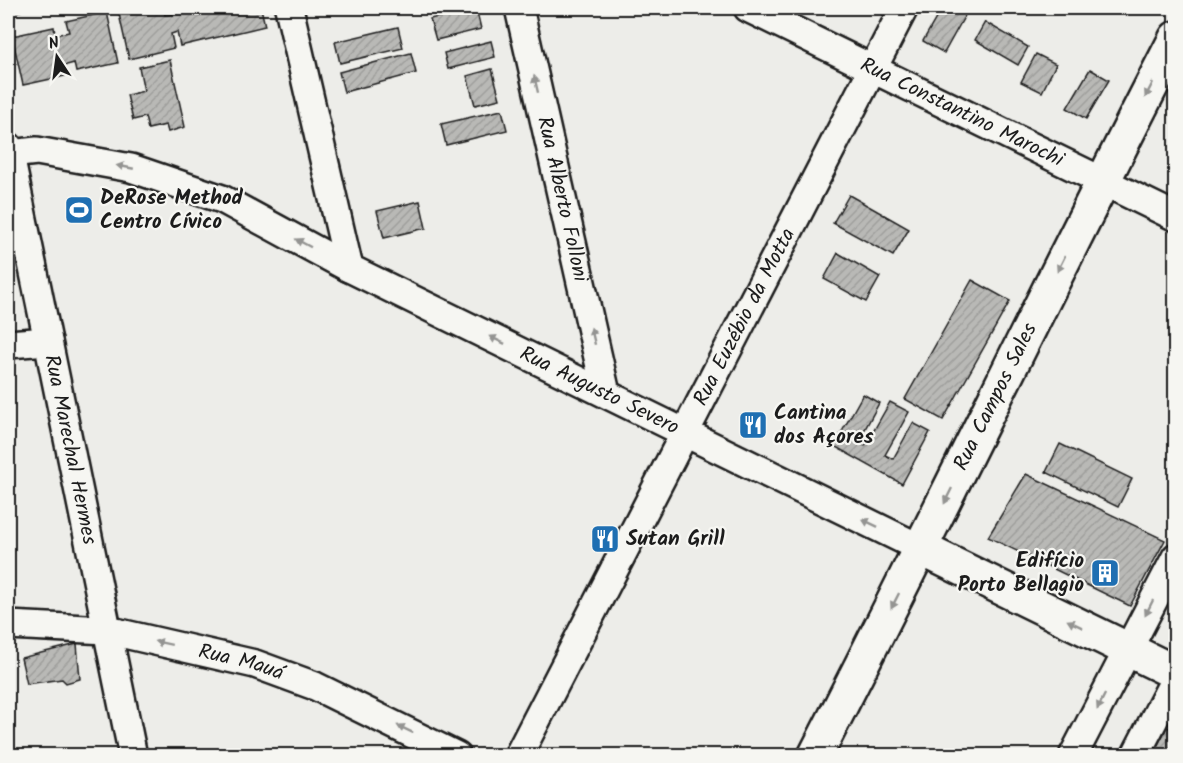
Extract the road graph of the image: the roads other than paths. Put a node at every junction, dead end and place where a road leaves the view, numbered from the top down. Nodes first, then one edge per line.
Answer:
1 (289, 8) edge
2 (519, 8) edge
3 (748, 8) edge
4 (904, 8) edge
5 (1176, 38) edge
6 (873, 69) junction
7 (8, 150) edge
8 (1102, 181) junction
9 (1176, 217) edge
10 (349, 268) junction
11 (48, 341) junction
12 (8, 344) edge
13 (606, 393) junction
14 (684, 432) junction
15 (922, 549) junction
16 (1174, 562) edge
17 (8, 625) edge
18 (107, 630) junction
19 (1128, 650) junction
20 (1176, 675) edge
21 (516, 751) edge
22 (133, 756) edge
23 (457, 756) edge
24 (815, 756) edge
25 (1073, 756) edge
26 (1135, 756) edge

1 - 10 street
13 -> 2 street, Rua Alberto Folloni
3 - 6 street, Rua Constantino Marochi
4 - 6 street, Rua Euzébio da Motta
5 -> 8 main road, Rua Campos Sales
6 - 8 street, Rua Constantino Marochi
6 - 14 street, Rua Euzébio da Motta
10 -> 7 street, Rua Augusto Severo
7 - 11 street, Rua Marechal Hermes
8 - 9 street, Rua Constantino Marochi
8 -> 15 main road, Rua Campos Sales
13 -> 10 street, Rua Augusto Severo
11 - 12 street
11 - 18 street, Rua Marechal Hermes
13 - 14 street, Rua Augusto Severo
15 -> 14 street, Rua Augusto Severo
14 - 21 street, Rua Euzébio da Motta
19 -> 15 main road, Rua Augusto Severo
15 -> 24 main road, Rua Campos Sales
16 -> 19 street
17 - 18 street, Rua Mauá
18 - 22 street, Rua Marechal Hermes
23 -> 18 street, Rua Mauá
19 - 20 main road, Rua Augusto Severo
19 -> 25 street
20 - 26 street

